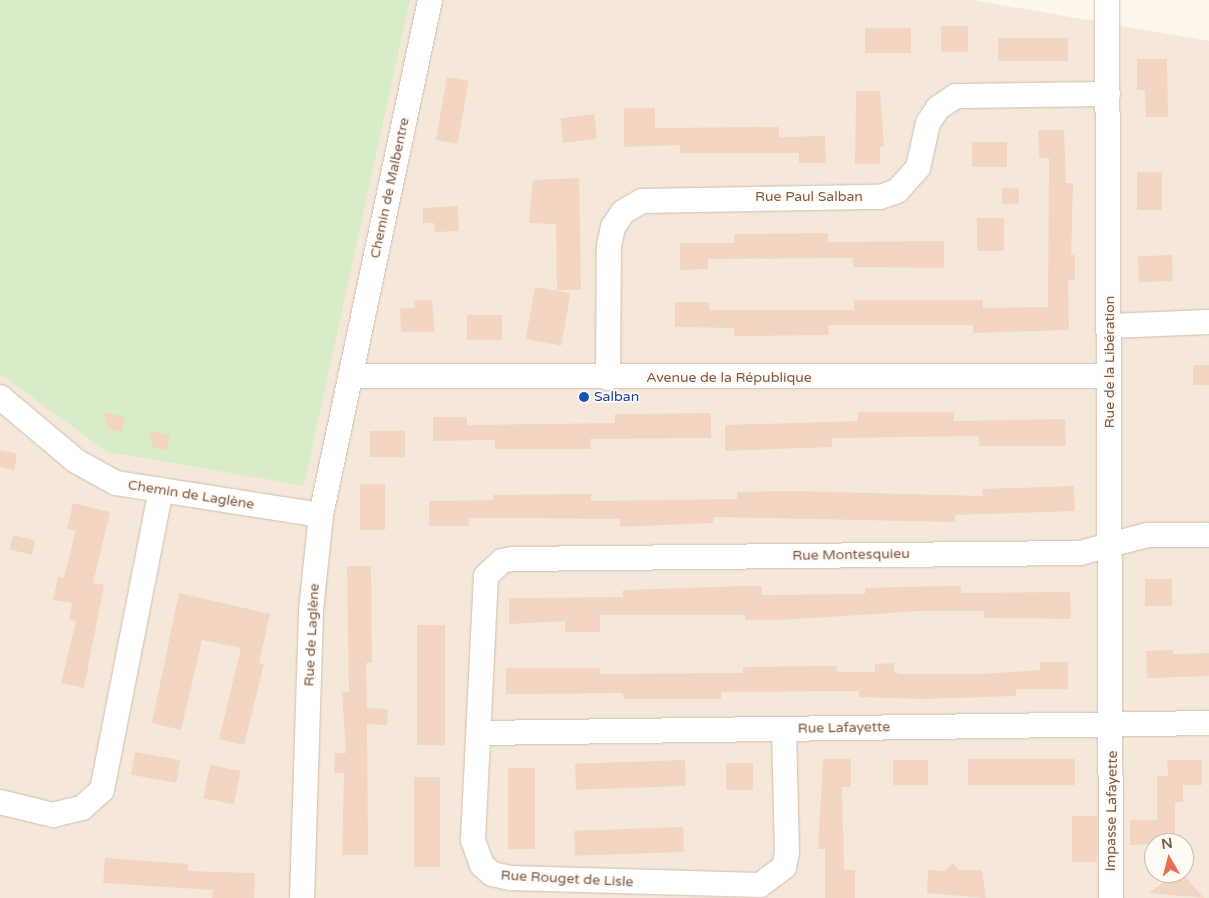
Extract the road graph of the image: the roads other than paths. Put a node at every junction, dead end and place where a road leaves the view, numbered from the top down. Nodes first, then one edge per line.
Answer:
1 (430, 0) edge
2 (1108, 0) edge
3 (1108, 94) junction
4 (1209, 322) edge
5 (1110, 326) junction
6 (350, 376) junction
7 (1109, 376) junction
8 (608, 378) junction
9 (0, 396) edge
10 (161, 490) junction
11 (321, 515) junction
12 (1209, 535) edge
13 (1110, 547) junction
14 (493, 567) joint
15 (1209, 722) edge
16 (1114, 725) junction
17 (784, 729) junction
18 (479, 732) junction
19 (0, 802) edge
20 (302, 898) edge
21 (1111, 898) edge

1 - 6 street, Chemin de Malbentre
2 - 3 street, Rue de la Libération
3 - 5 street, Rue de la Libération
3 - 8 street, Rue Paul Salban
4 - 5 street
5 - 7 street, Rue de la Libération
6 - 8 street, Avenue de la République
6 - 11 street, Rue de Laglène
7 - 8 street, Avenue de la République
7 - 13 street, Rue de la Libération
9 - 10 street, Chemin de Laglène
10 - 11 street, Chemin de Laglène
10 - 19 street
11 - 20 street, Rue de Laglène
12 - 13 street, Rue Montesquieu
13 - 14 street, Rue Montesquieu
13 - 16 street, Rue de la Libération
14 - 18 street, Rue Rouget de Lisle
15 - 16 street, Rue Lafayette
16 - 17 street, Rue Lafayette
16 - 21 street, Impasse Lafayette
17 - 18 street, Rue Lafayette
17 - 18 street, Rue Rouget de Lisle

